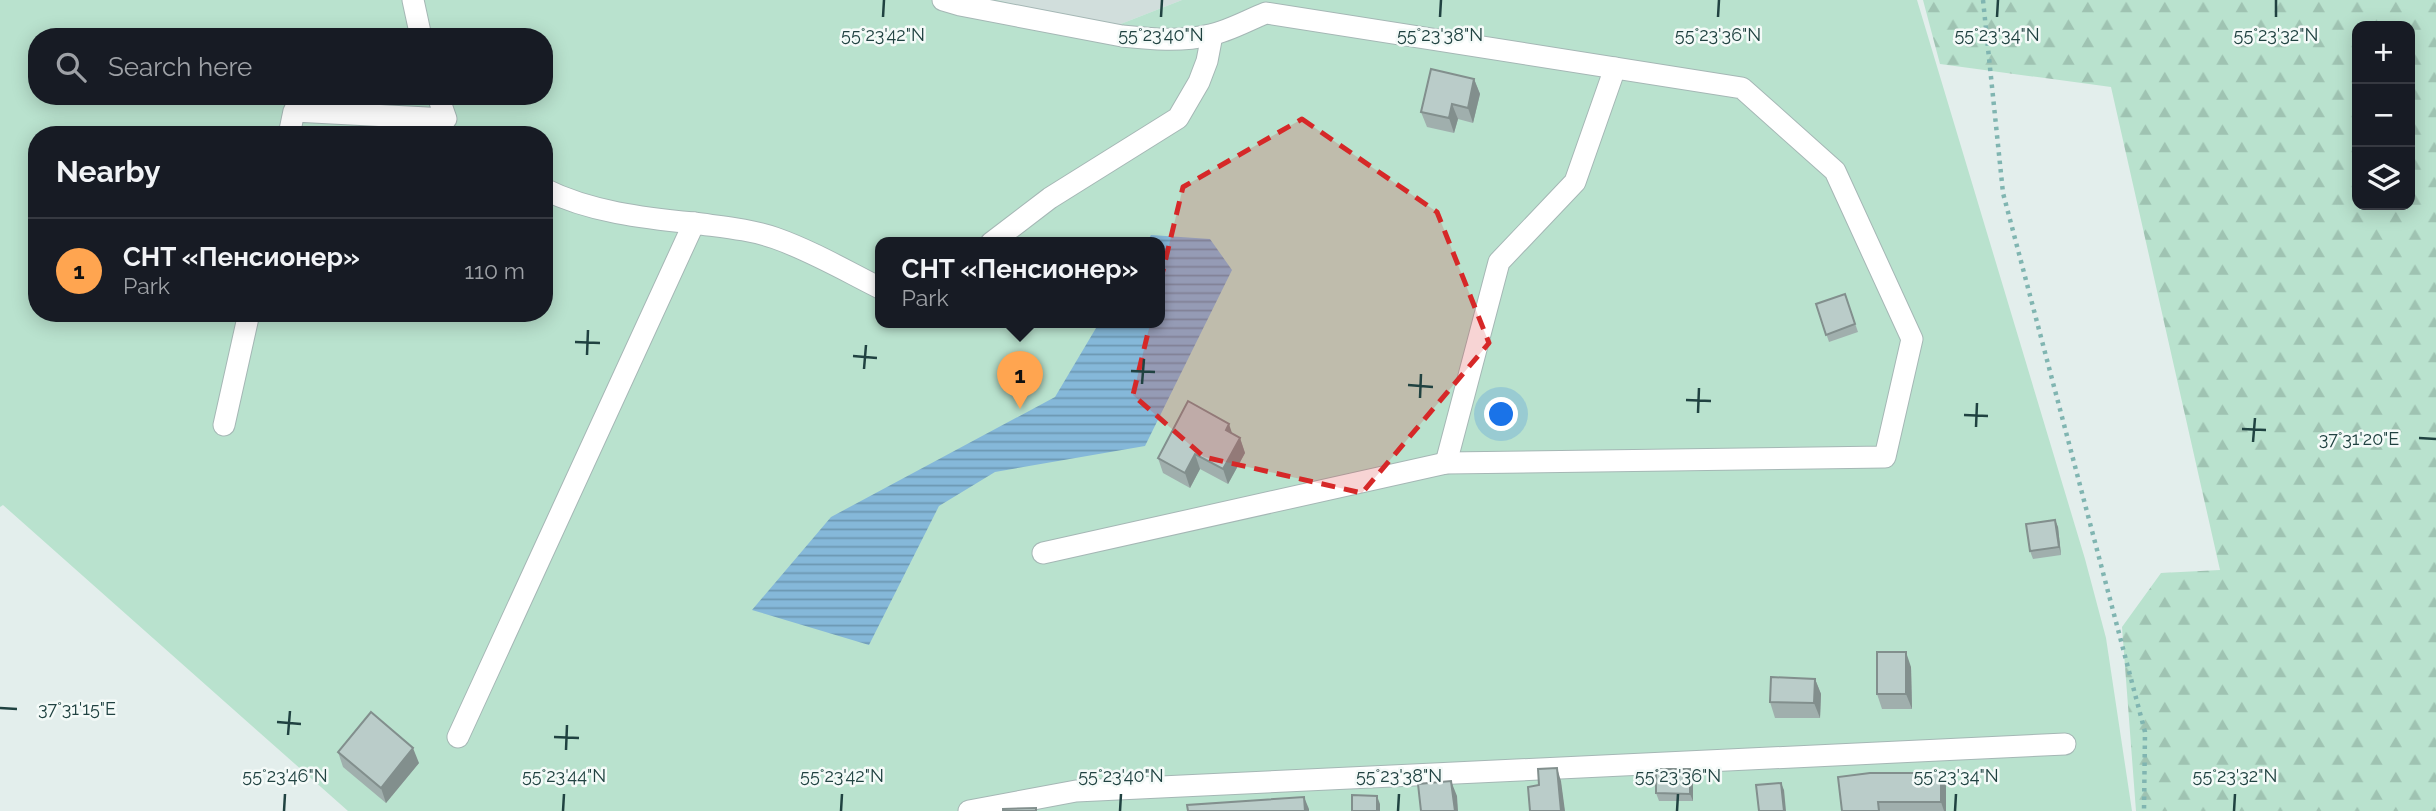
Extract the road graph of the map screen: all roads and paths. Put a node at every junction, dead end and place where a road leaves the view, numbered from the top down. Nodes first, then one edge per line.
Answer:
1 (413, 0) edge
2 (943, 0) edge
3 (1983, 0) edge
4 (419, 28) edge
5 (1212, 35) junction
6 (1615, 68) junction
7 (442, 105) edge
8 (291, 126) edge
9 (443, 126) edge
10 (453, 126) edge
11 (553, 192) edge
12 (694, 223) junction
13 (999, 237) edge
14 (875, 286) edge
15 (247, 322) edge
16 (224, 425) dead end
17 (1446, 463) junction
18 (1043, 553) dead end
19 (458, 737) dead end
20 (2065, 744) dead end
21 (1076, 801) edge
22 (970, 811) edge
23 (2144, 811) edge

1 - 4 lane
2 - 5 lane
3 - 23 path
5 - 6 lane
5 - 13 lane
6 - 17 lane
6 - 17 lane
7 - 10 lane
8 - 9 lane
11 - 12 lane
12 - 14 lane
12 - 19 lane
15 - 16 lane
17 - 18 lane
20 - 21 lane
21 - 22 lane

